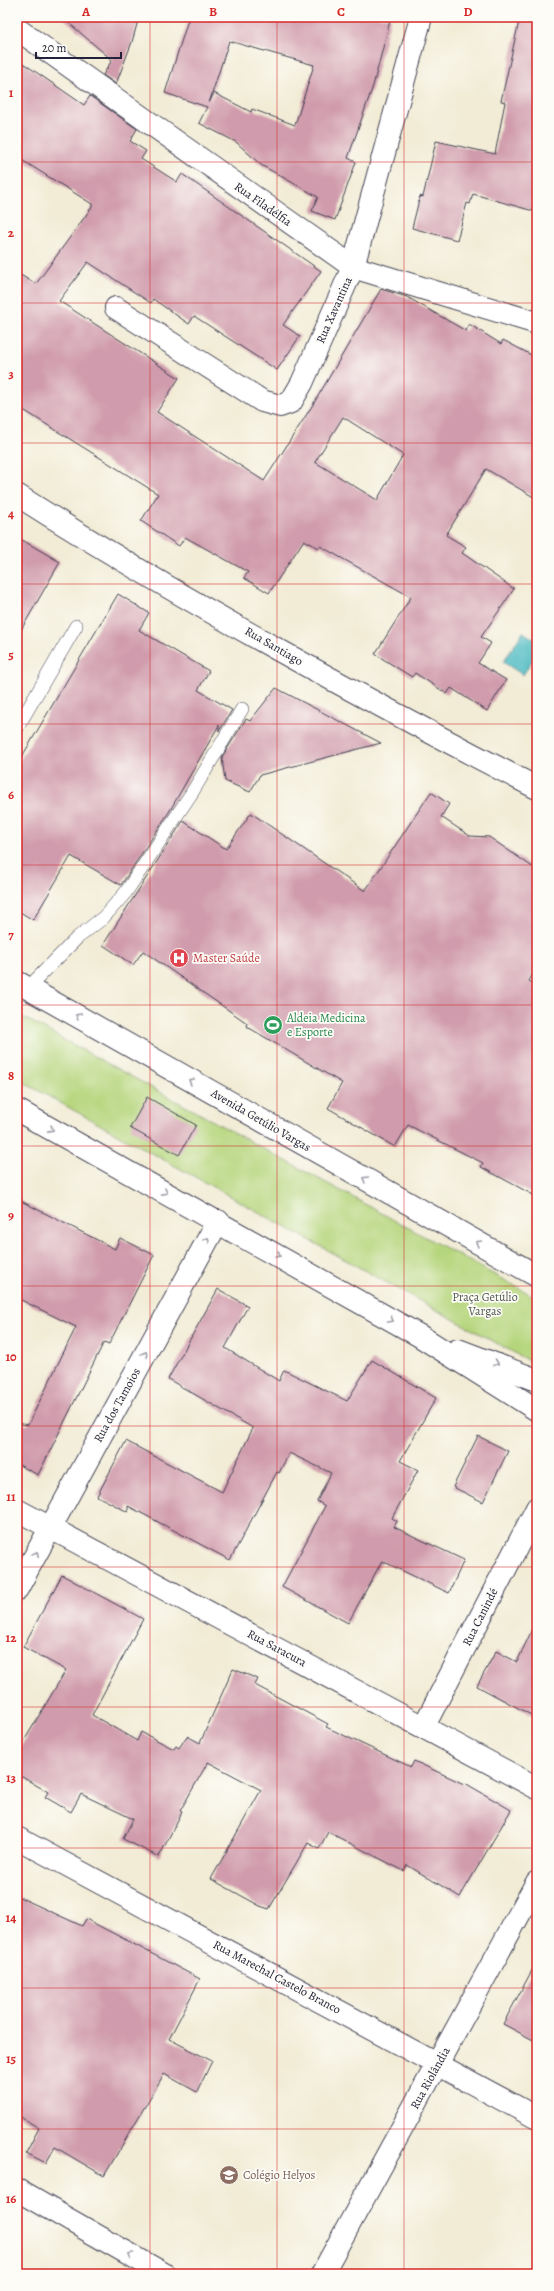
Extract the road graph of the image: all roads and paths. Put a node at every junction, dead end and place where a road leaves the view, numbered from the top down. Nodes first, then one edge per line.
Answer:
1 (421, 17) edge
2 (17, 29) edge
3 (353, 267) junction
4 (116, 308) dead end
5 (511, 316) junction
6 (537, 323) edge
7 (537, 333) edge
8 (17, 495) edge
9 (76, 626) dead end
10 (242, 709) dead end
11 (17, 728) edge
12 (537, 788) edge
13 (22, 985) edge
14 (17, 1110) edge
15 (218, 1221) junction
16 (505, 1259) junction
17 (537, 1276) edge
18 (537, 1287) edge
19 (420, 1336) junction
20 (537, 1380) edge
21 (537, 1410) edge
22 (537, 1508) edge
23 (17, 1510) edge
24 (50, 1528) junction
25 (17, 1589) edge
26 (424, 1726) junction
27 (537, 1788) edge
28 (17, 1838) edge
29 (537, 1882) edge
30 (439, 2064) junction
31 (537, 2118) edge
32 (17, 2190) edge
33 (164, 2274) edge
34 (322, 2274) edge

1 - 3 street, Rua Xavantina
2 - 3 street, Rua Filadélfia
3 - 4 street, Rua Xavantina
3 - 5 street, Rua Filadélfia
5 - 6 street, Rua Filadélfia
5 - 7 street
8 - 12 street, Rua Santiago
9 - 11 lane
10 - 13 lane
16 -> 13 street, Avenida Getúlio Vargas
14 -> 15 street
15 -> 19 street
24 -> 15 street, Rua dos Tamoios
16 - 17 street, Avenida Getúlio Vargas
16 - 18 street, Avenida Getúlio Vargas
19 -> 20 street
19 - 21 street
22 - 26 street, Rua Canindé
23 - 24 street, Rua Saracura
25 -> 24 street, Rua dos Tamoios
24 - 26 street, Rua Saracura
26 - 27 street, Rua Saracura
28 - 30 street, Rua Marechal Castelo Branco
29 - 30 street, Rua Riolândia
30 - 31 street, Rua Marechal Castelo Branco
30 - 34 street, Rua Riolândia
33 -> 32 street

